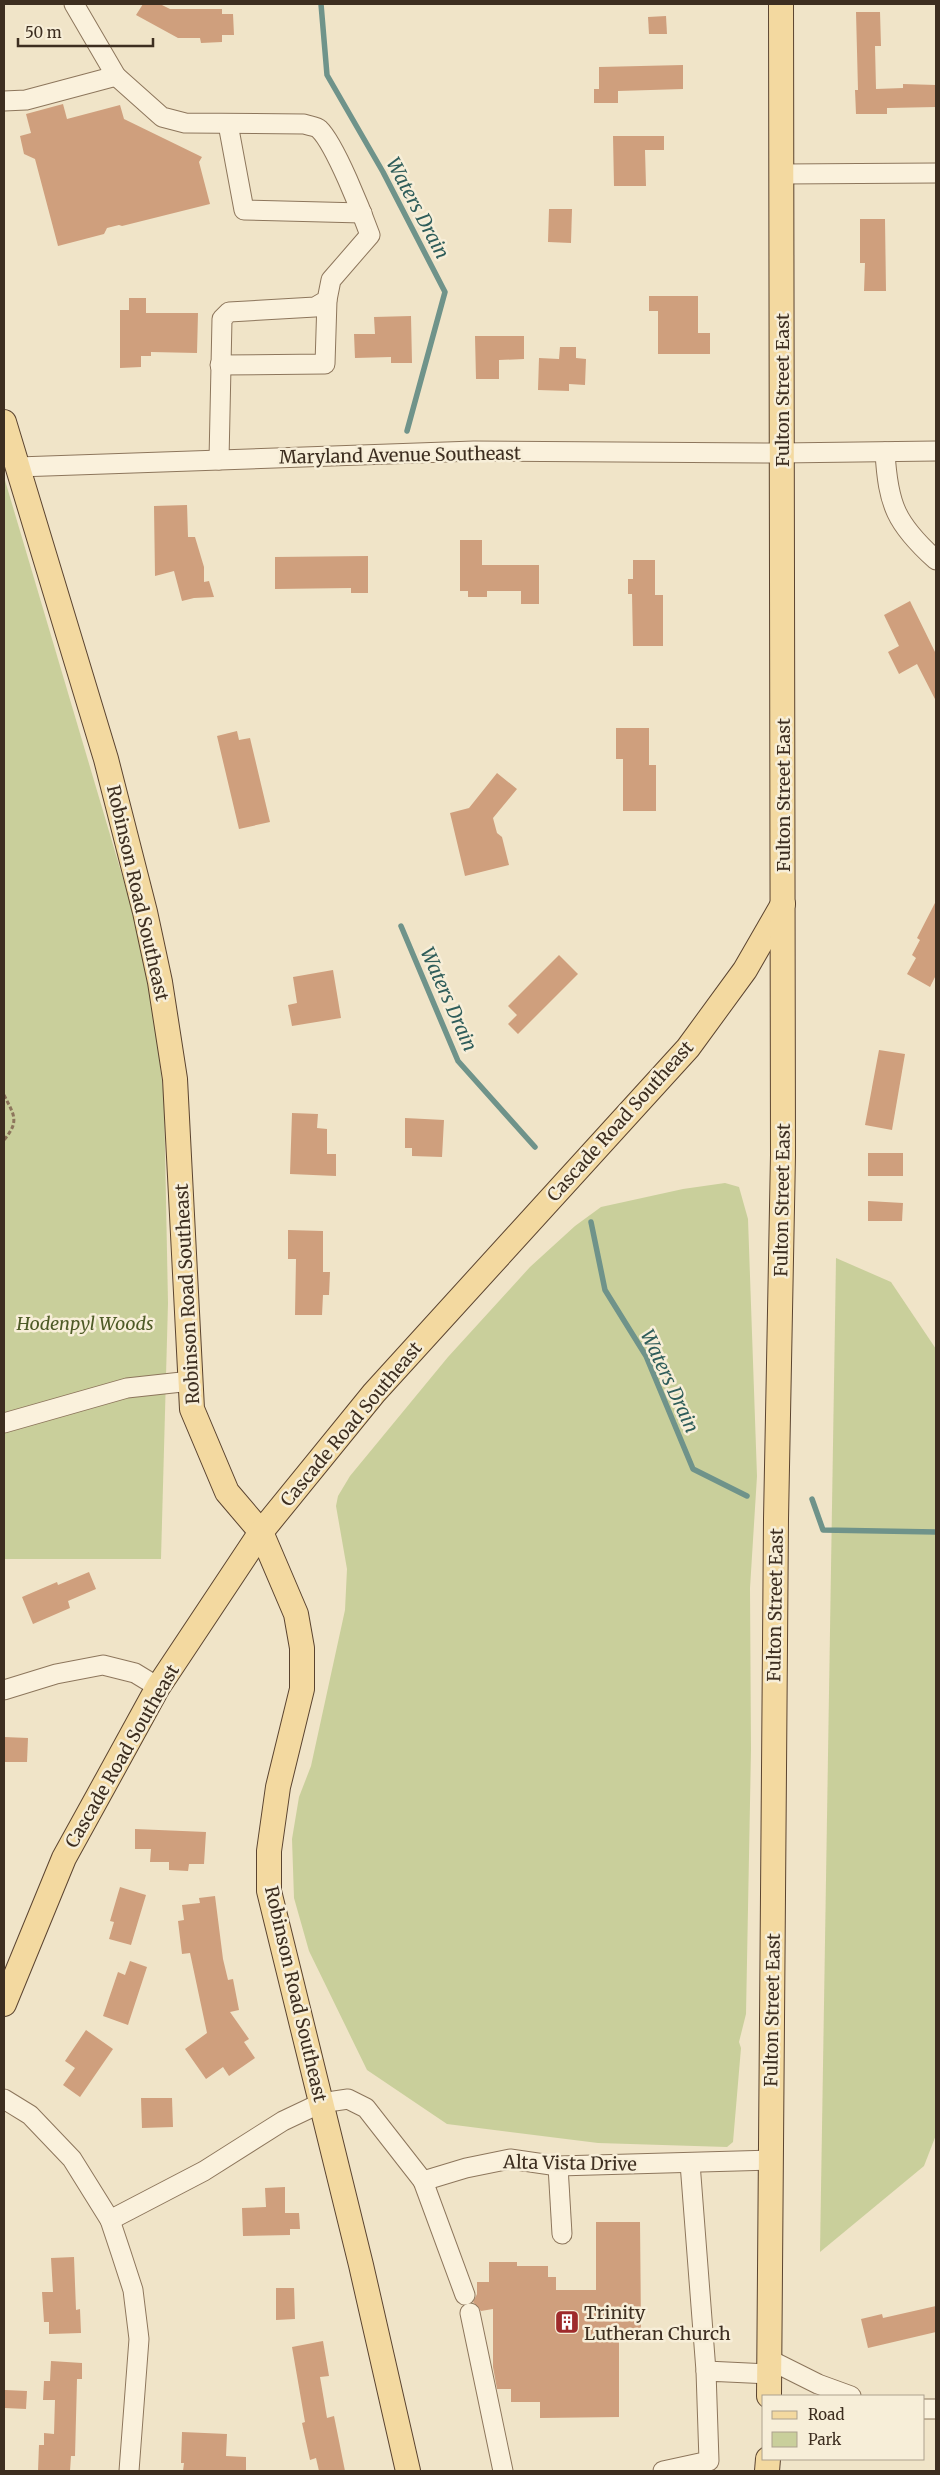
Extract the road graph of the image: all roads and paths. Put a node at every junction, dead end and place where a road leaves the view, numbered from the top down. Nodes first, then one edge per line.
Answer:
1 (74, 4) edge
2 (782, 4) edge
3 (116, 76) junction
4 (4, 101) edge
5 (228, 124) junction
6 (936, 173) edge
7 (783, 174) junction
8 (362, 213) junction
9 (326, 300) junction
10 (220, 365) junction
11 (4, 422) edge
12 (936, 451) edge
13 (885, 452) junction
14 (781, 453) junction
15 (219, 460) junction
16 (18, 467) junction
17 (936, 560) edge
18 (784, 902) junction
19 (4, 1095) edge
20 (4, 1140) edge
21 (191, 1381) junction
22 (4, 1423) edge
23 (261, 1532) junction
24 (158, 1687) junction
25 (4, 1690) edge
26 (4, 2004) edge
27 (4, 2098) edge
28 (320, 2103) junction
29 (770, 2160) junction
30 (690, 2163) junction
31 (558, 2166) junction
32 (423, 2181) junction
33 (110, 2220) junction
34 (562, 2234) dead end
35 (706, 2371) junction
36 (769, 2377) edge
37 (848, 2395) edge
38 (129, 2471) edge
39 (408, 2471) edge
40 (503, 2471) edge
41 (663, 2471) edge

1 - 3 street
2 - 7 main road, Fulton Street East
3 - 4 street
3 - 5 street
5 - 8 street
5 - 8 street
6 - 7 street
7 - 14 main road, Fulton Street East
8 - 9 street
9 - 10 street
9 - 10 street
10 - 15 street
11 - 16 main road, Robinson Road Southeast
12 - 13 street, Maryland Avenue Southeast
13 - 14 street, Maryland Avenue Southeast
13 - 17 street
14 - 15 street, Maryland Avenue Southeast
14 - 18 main road, Fulton Street East
15 - 16 street, Maryland Avenue Southeast
16 - 21 main road, Robinson Road Southeast
18 - 23 main road, Cascade Road Southeast
18 - 29 main road, Fulton Street East
19 - 20 path
21 - 22 street
21 - 23 main road, Robinson Road Southeast
23 - 24 main road, Cascade Road Southeast
23 - 28 main road, Robinson Road Southeast
24 - 25 street
24 - 26 main road, Cascade Road Southeast
27 - 33 street
28 - 32 street
28 - 33 street
28 - 39 main road, Robinson Road Southeast
29 - 30 street, Alta Vista Drive
29 - 36 main road, Fulton Street East
30 - 31 street, Alta Vista Drive
30 - 35 street
31 - 32 street, Alta Vista Drive
31 - 34 street
32 - 40 street
33 - 38 street
35 - 36 street
35 - 41 street
36 - 37 street

